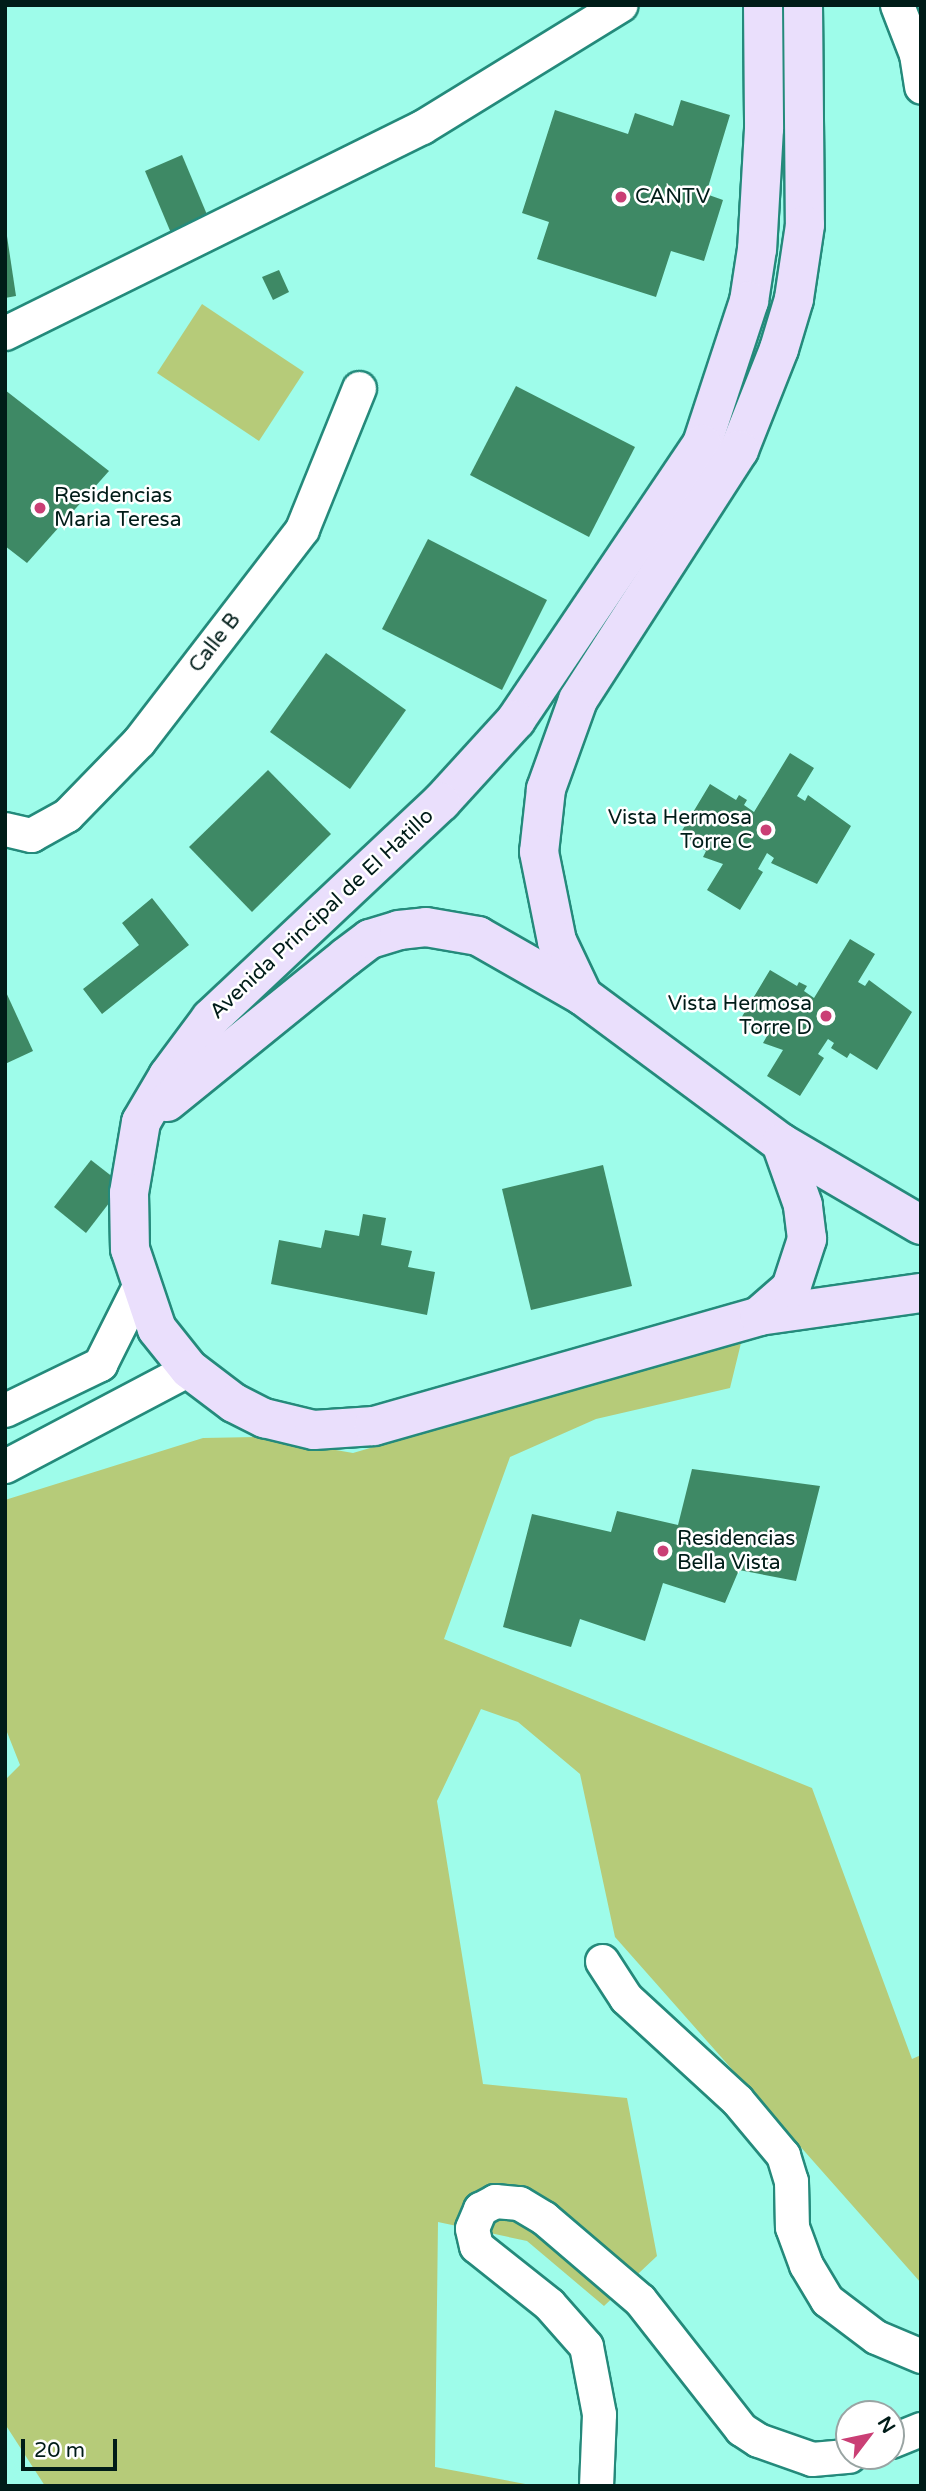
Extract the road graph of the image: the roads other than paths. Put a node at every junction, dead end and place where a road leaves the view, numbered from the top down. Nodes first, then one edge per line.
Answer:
1 (620, 5) edge
2 (762, 5) edge
3 (803, 5) edge
4 (897, 5) edge
5 (918, 46) edge
6 (921, 88) edge
7 (5, 334) edge
8 (359, 388) dead end
9 (5, 829) edge
10 (583, 996) junction
11 (141, 1122) junction
12 (781, 1143) junction
13 (921, 1225) edge
14 (139, 1286) junction
15 (921, 1293) edge
16 (759, 1316) junction
17 (100, 1364) junction
18 (189, 1369) junction
19 (131, 1398) junction
20 (5, 1410) edge
21 (5, 1466) edge
22 (602, 1961) dead end
23 (921, 2356) edge
24 (835, 2457) edge
25 (596, 2486) edge

1 - 7 street
2 - 11 main road, Avenida Principal de El Hatillo
3 - 10 main road
4 - 5 street
5 - 6 street
8 - 9 street, Calle B
10 - 11 main road
10 - 12 main road
11 - 14 main road, Avenida Principal de El Hatillo
12 - 13 main road
12 - 16 main road
14 - 17 street
14 - 18 main road, Avenida Principal de El Hatillo
15 - 16 main road, Avenida Principal de El Hatillo
16 - 18 main road, Avenida Principal de El Hatillo
17 - 19 street
17 - 20 street
18 - 19 street
19 - 21 street
22 - 23 street
24 - 25 street

